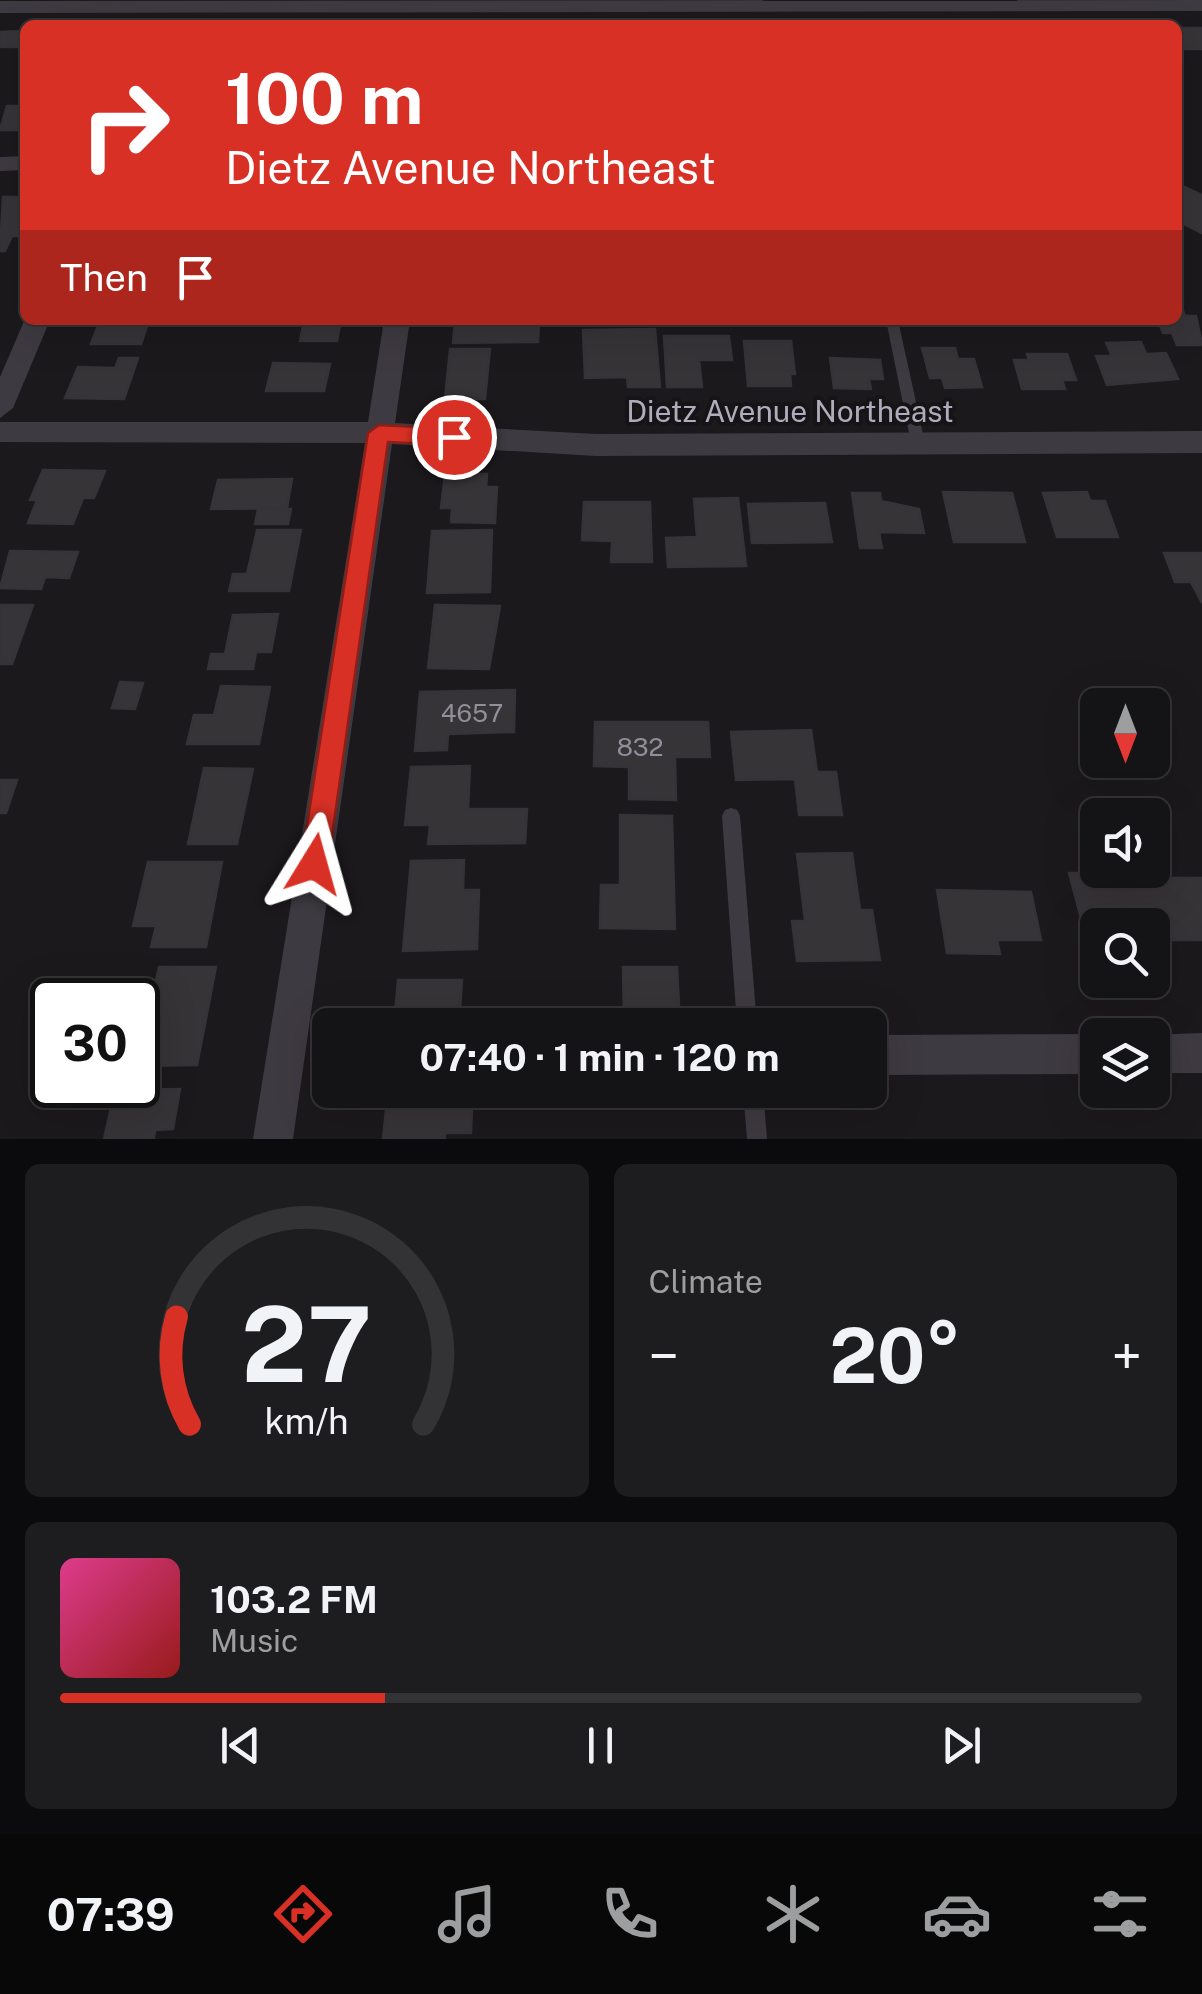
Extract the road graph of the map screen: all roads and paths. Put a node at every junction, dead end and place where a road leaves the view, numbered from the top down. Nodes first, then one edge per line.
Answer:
1 (1202, 5) edge
2 (0, 7) edge
3 (169, 10) edge
4 (35, 325) edge
5 (396, 325) edge
6 (893, 325) edge
7 (0, 408) edge
8 (0, 432) edge
9 (379, 433) junction
10 (1202, 442) edge
11 (918, 443) junction
12 (730, 816) dead end
13 (746, 1008) edge
14 (1170, 1053) edge
15 (1202, 1053) edge
16 (1080, 1054) edge
17 (887, 1055) edge
18 (754, 1108) edge
19 (273, 1139) edge
20 (757, 1139) edge

1 - 3 street
2 - 3 street
4 - 7 street
5 - 9 street
6 - 11 lane
8 - 9 street, Dietz Avenue Northeast
9 - 11 street, Dietz Avenue Northeast
9 - 19 street
10 - 11 street, Dietz Avenue Northeast
12 - 13 lane
14 - 15 street
16 - 17 street
18 - 20 lane

